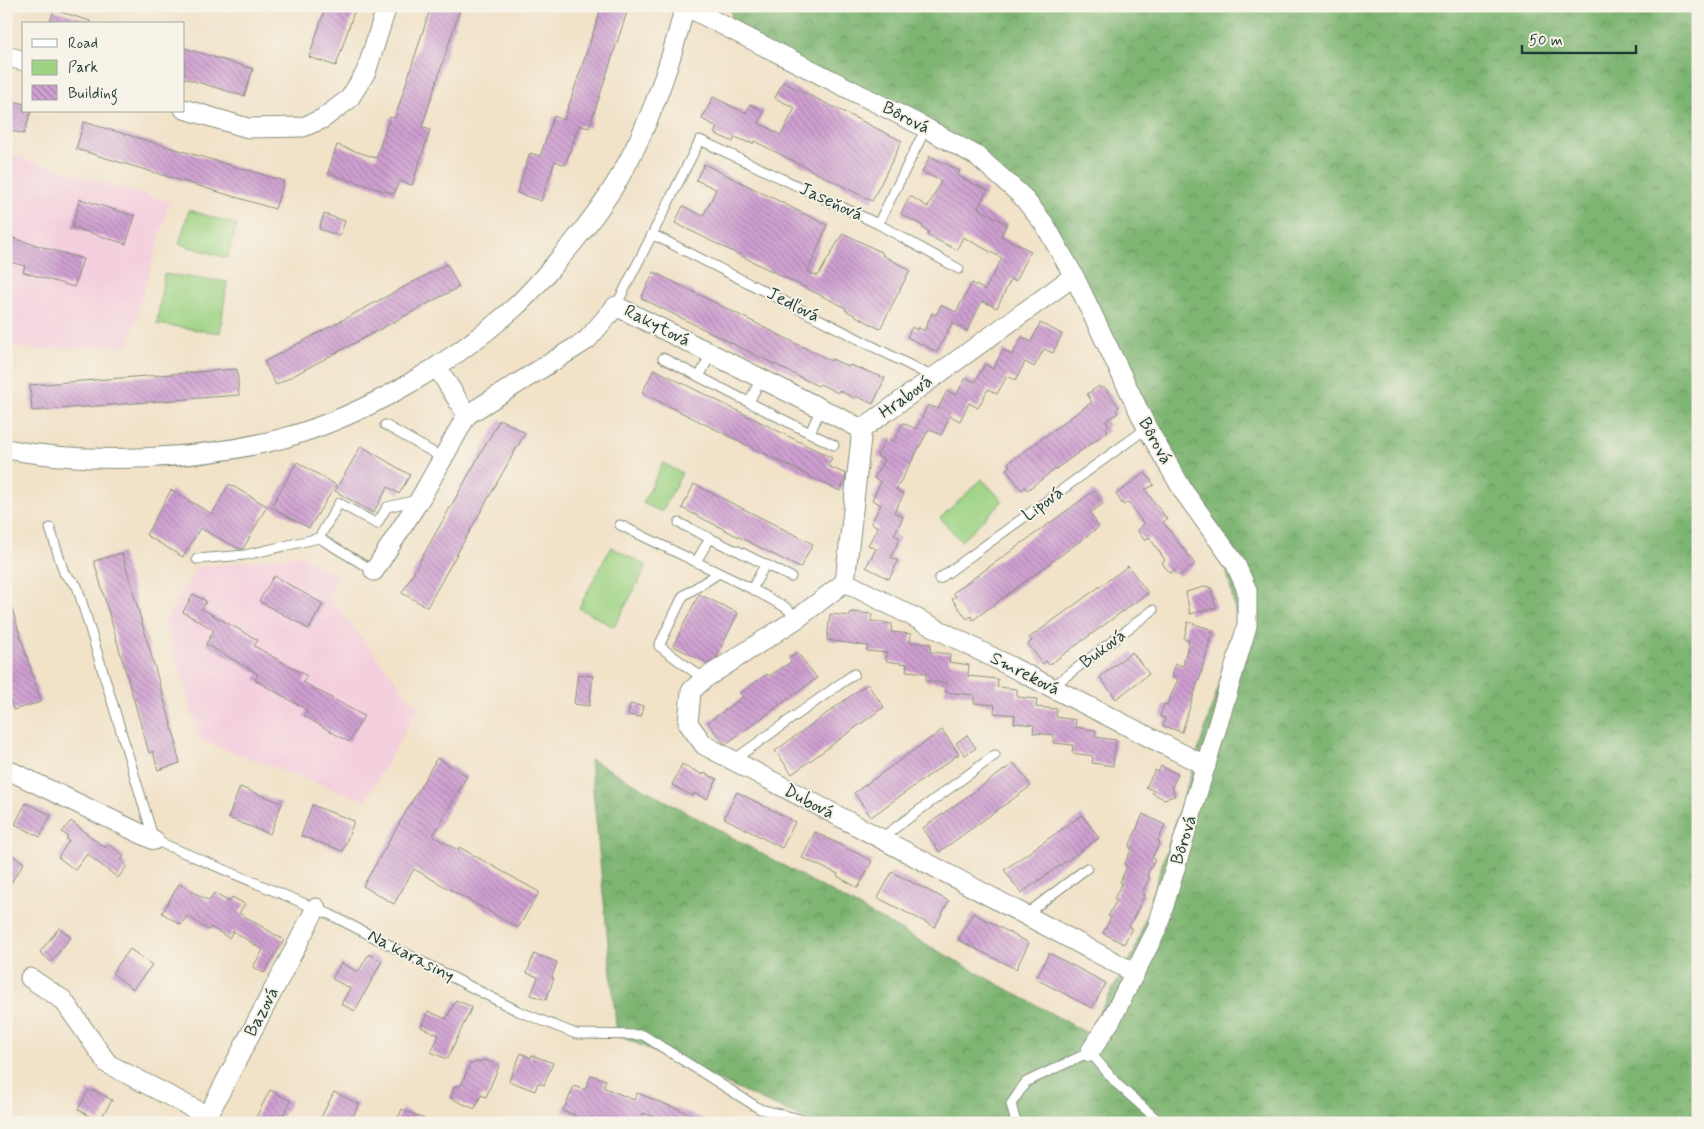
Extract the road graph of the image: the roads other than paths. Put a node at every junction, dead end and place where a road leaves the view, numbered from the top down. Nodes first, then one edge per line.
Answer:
1 (387, 6) edge
2 (685, 6) edge
3 (6, 56) edge
4 (22, 60) edge
5 (185, 109) edge
6 (926, 128) junction
7 (878, 224) junction
8 (652, 234) junction
9 (959, 269) dead end
10 (1074, 276) junction
11 (616, 306) junction
12 (712, 354) junction
13 (663, 358) dead end
14 (437, 366) junction
15 (699, 377) junction
16 (933, 377) junction
17 (762, 379) junction
18 (749, 402) junction
19 (820, 408) junction
20 (468, 415) junction
21 (385, 425) dead end
22 (1147, 428) junction
23 (862, 429) junction
24 (810, 433) junction
25 (834, 445) dead end
26 (6, 449) edge
27 (443, 458) junction
28 (420, 499) junction
29 (680, 523) dead end
30 (620, 525) dead end
31 (50, 528) dead end
32 (319, 538) junction
33 (710, 538) junction
34 (197, 559) dead end
35 (696, 562) junction
36 (765, 565) junction
37 (374, 571) joint
38 (719, 573) junction
39 (790, 577) dead end
40 (939, 579) dead end
41 (845, 582) junction
42 (752, 590) junction
43 (1153, 610) dead end
44 (798, 618) junction
45 (854, 674) dead end
46 (704, 679) junction
47 (1052, 688) junction
48 (995, 755) dead end
49 (732, 761) junction
50 (1206, 766) junction
51 (6, 769) edge
52 (880, 839) junction
53 (154, 840) junction
54 (1086, 868) dead end
55 (316, 908) junction
56 (1024, 915) junction
57 (1135, 973) junction
58 (30, 978) dead end
59 (1090, 1052) junction
60 (206, 1119) edge
61 (816, 1123) edge
62 (1016, 1123) edge
63 (1161, 1123) edge

1 - 5 street
2 - 6 street, Bôrová
2 - 14 street
3 - 4 street
6 - 7 lane
6 - 10 street, Bôrová
7 - 8 lane, Jaseňová
7 - 9 lane, Jaseňová
8 - 11 lane
8 - 16 lane, Jedľová
10 - 16 street, Hrabová
10 - 22 street, Bôrová
11 - 12 street, Rakytová
11 - 20 street, Rakytová
12 - 15 lane
12 - 17 street, Rakytová
13 - 15 lane
14 - 20 street
14 - 26 street
15 - 18 lane
16 - 23 street, Hrabová
17 - 18 lane
17 - 19 street, Rakytová
18 - 24 lane
19 - 23 street, Rakytová
19 - 24 lane
20 - 27 street
21 - 27 lane
22 - 40 lane, Lipová
22 - 50 street, Bôrová
23 - 41 street, Hrabová
24 - 25 lane
27 - 28 street
28 - 32 lane
28 - 37 street
29 - 33 lane
30 - 35 lane
31 - 53 lane
32 - 34 lane
32 - 37 lane
33 - 35 lane
33 - 36 lane
35 - 38 lane
36 - 39 lane
36 - 42 lane
38 - 42 lane
38 - 46 lane
41 - 44 street, Dubová
41 - 47 street, Smreková
42 - 44 lane
43 - 47 lane, Buková
44 - 46 street, Dubová
45 - 49 lane
46 - 49 street, Dubová
47 - 50 street, Smreková
48 - 52 lane
49 - 52 street, Dubová
50 - 57 street, Bôrová
51 - 53 street, Na karasiny
52 - 56 street, Dubová
53 - 55 lane, Na karasiny
54 - 56 lane
55 - 60 street, Bazová
55 - 61 lane, Na karasiny
56 - 57 street, Dubová
57 - 59 street, Bôrová
58 - 60 street, Bazová
59 - 62 lane
59 - 63 lane

